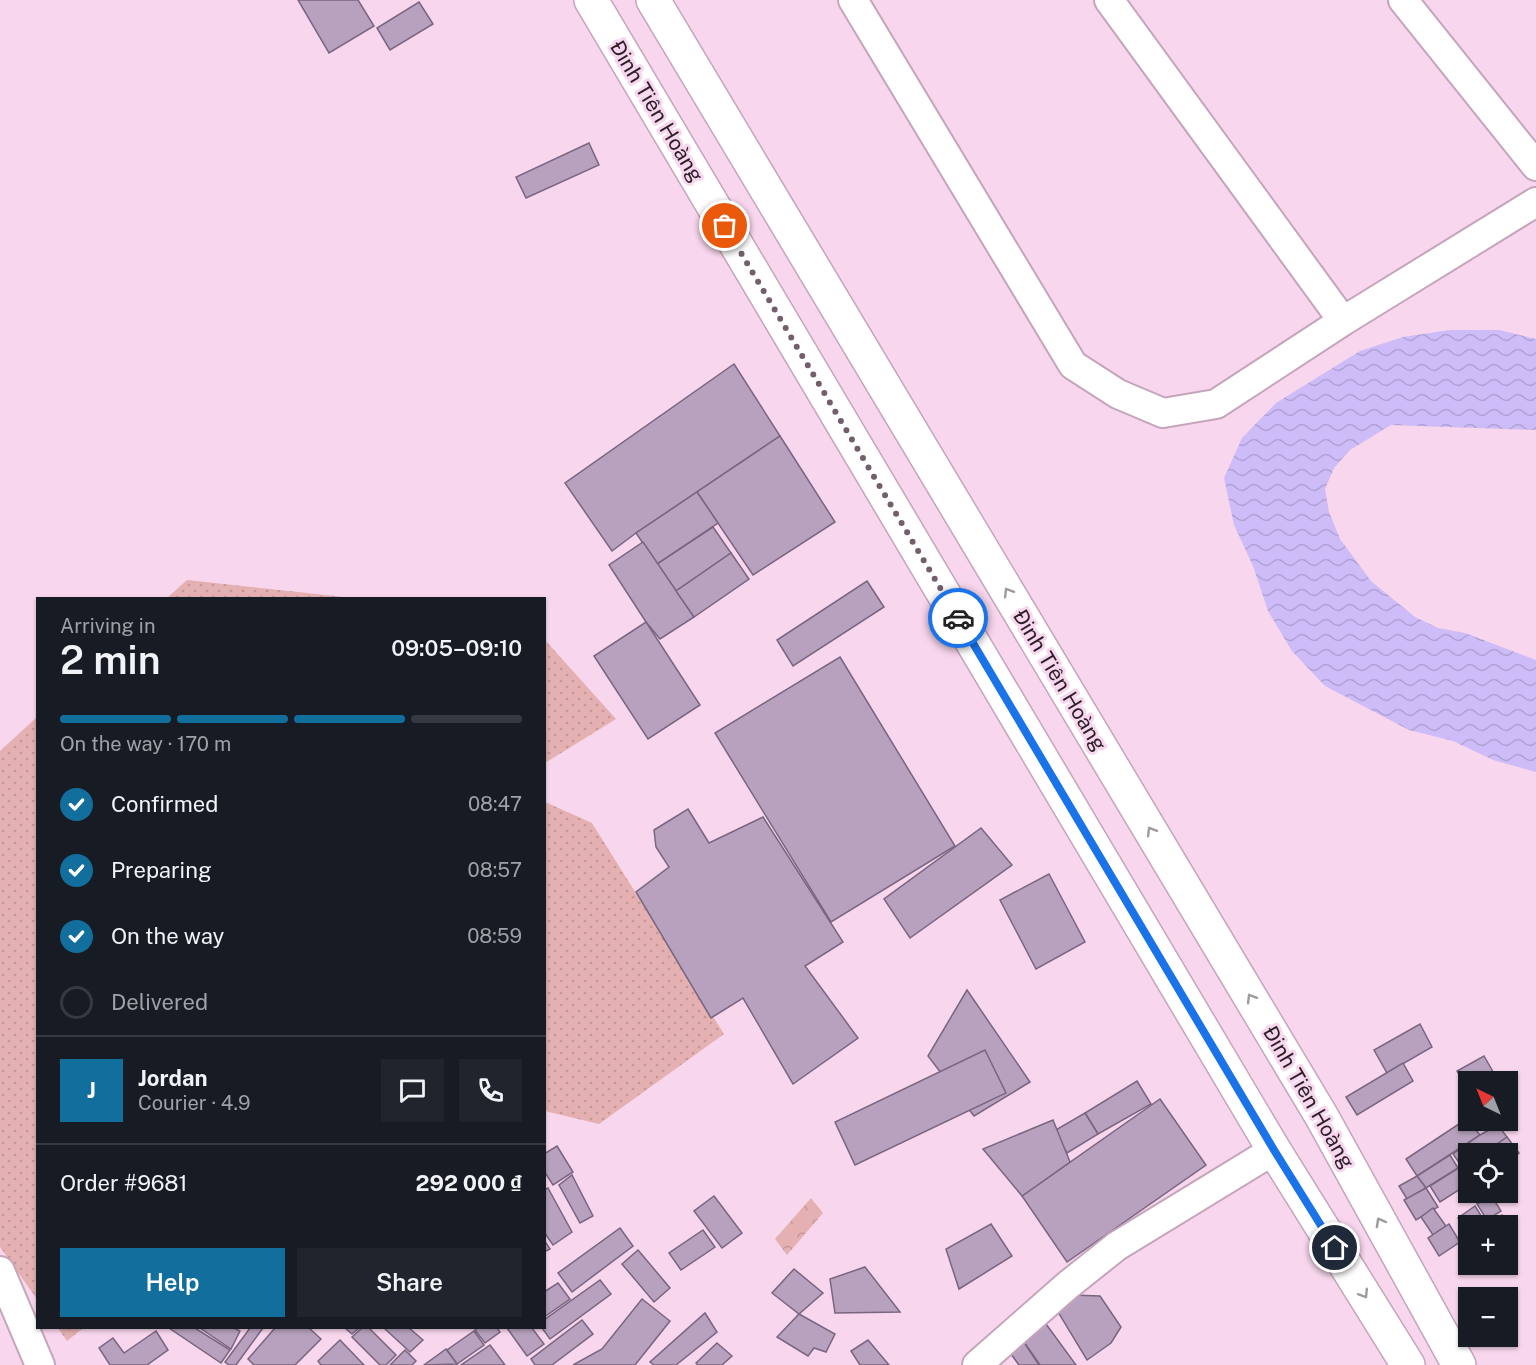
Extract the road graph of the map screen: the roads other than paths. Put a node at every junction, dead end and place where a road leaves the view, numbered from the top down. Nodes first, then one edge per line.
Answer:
1 (591, 0) edge
2 (653, 0) edge
3 (853, 0) edge
4 (1109, 0) edge
5 (1403, 0) edge
6 (1536, 166) edge
7 (1536, 202) edge
8 (1343, 321) junction
9 (1274, 1150) junction
10 (0, 1271) edge
11 (1430, 1312) junction
12 (40, 1365) edge
13 (977, 1365) edge
14 (1408, 1365) edge
15 (1459, 1365) edge
16 (1476, 1365) edge

1 - 9 highway, Đinh Tiên Hoàng
11 -> 2 highway, Đinh Tiên Hoàng
3 - 8 street
4 - 8 street
5 - 6 street
7 - 8 street
9 - 13 street
9 -> 14 highway, Đinh Tiên Hoàng
10 - 12 street
11 - 15 highway, Đinh Tiên Hoàng
11 - 16 street

